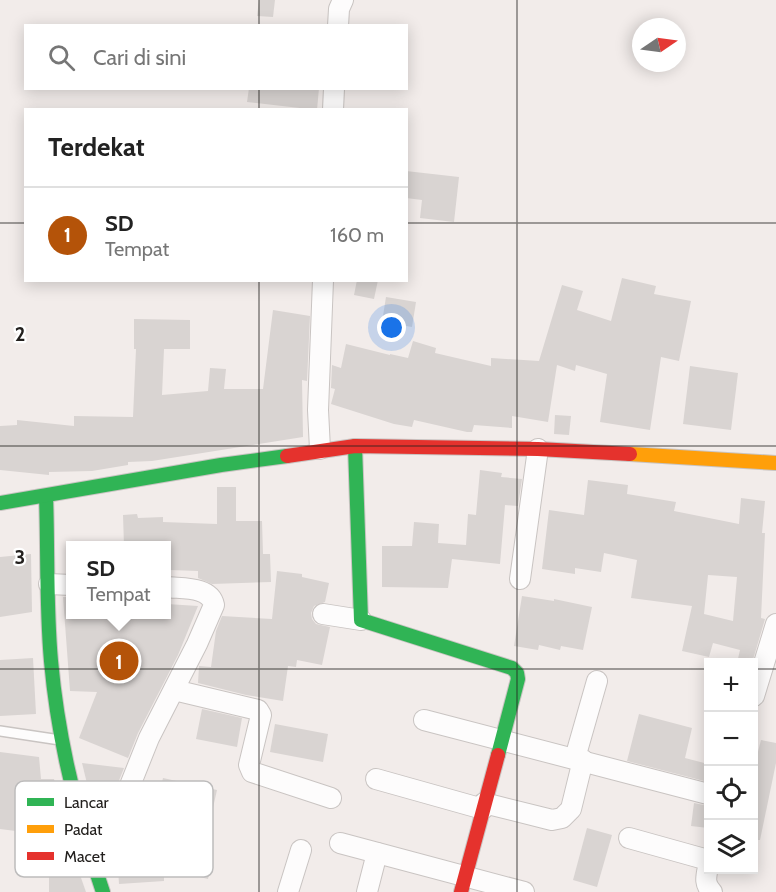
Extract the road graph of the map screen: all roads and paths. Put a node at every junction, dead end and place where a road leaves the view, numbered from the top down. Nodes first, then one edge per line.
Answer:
1 (343, 0) edge
2 (338, 24) edge
3 (334, 90) edge
4 (333, 108) edge
5 (323, 282) edge
6 (356, 446) junction
7 (320, 449) junction
8 (538, 450) junction
9 (776, 463) edge
10 (46, 496) junction
11 (0, 503) edge
12 (520, 579) dead end
13 (49, 584) junction
14 (66, 585) edge
15 (171, 587) edge
16 (323, 614) dead end
17 (361, 621) junction
18 (776, 624) edge
19 (758, 680) edge
20 (597, 681) dead end
21 (174, 690) junction
22 (424, 720) dead end
23 (0, 731) edge
24 (502, 739) junction
25 (62, 741) junction
26 (579, 759) junction
27 (376, 779) dead end
28 (70, 781) edge
29 (132, 781) edge
30 (704, 793) edge
31 (332, 798) dead end
32 (483, 806) junction
33 (629, 838) dead end
34 (340, 843) dead end
35 (301, 850) dead end
36 (377, 853) junction
37 (704, 859) edge
38 (706, 874) edge
39 (97, 877) edge
40 (463, 884) edge
41 (103, 892) edge
42 (288, 892) edge
43 (366, 892) edge
44 (524, 892) edge
45 (712, 892) edge

1 - 2 street
3 - 4 street
5 - 7 street
6 - 7 street
6 - 8 street
6 - 17 street
7 - 10 street
8 - 9 street
8 - 12 street
10 - 11 street
10 - 13 street
13 - 14 street
13 - 25 street
15 - 21 street
16 - 17 street
17 - 24 street
18 - 19 street
20 - 26 street
21 - 29 street
21 - 31 street
22 - 24 street
23 - 25 lane
24 - 26 street
24 - 32 street
25 - 28 street
26 - 30 street
26 - 32 street
27 - 32 street
32 - 40 street
33 - 37 street
34 - 36 street
35 - 42 street
36 - 40 street
36 - 43 street
38 - 45 street
39 - 41 street
40 - 44 street

